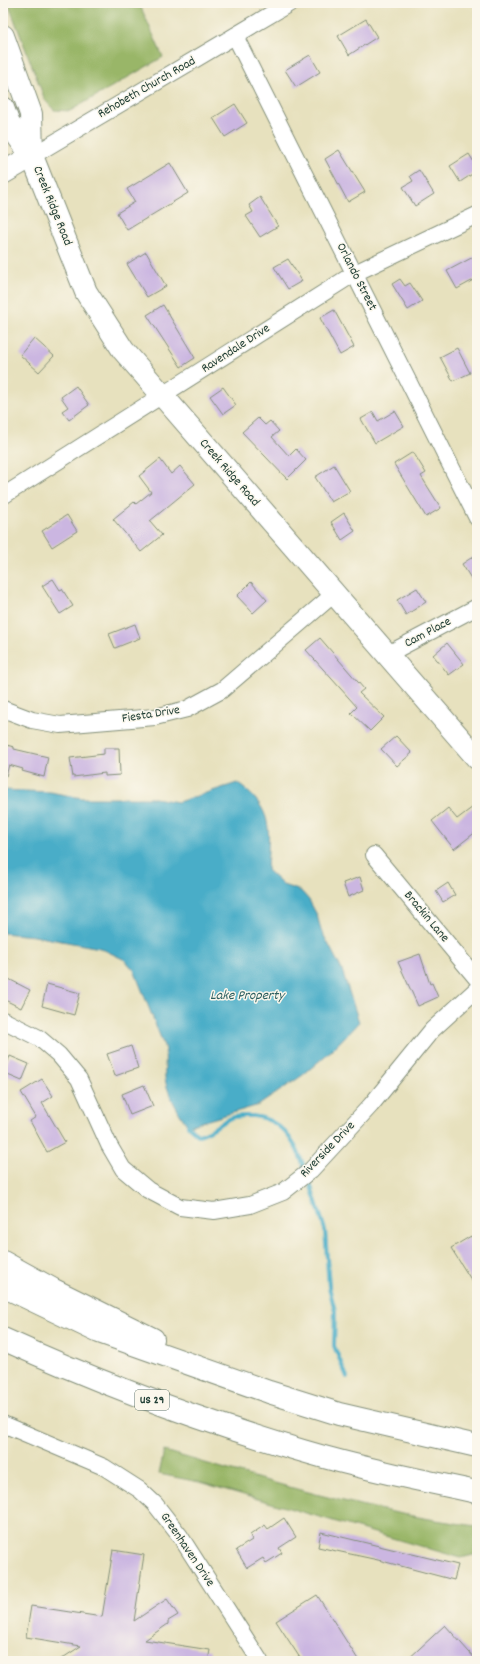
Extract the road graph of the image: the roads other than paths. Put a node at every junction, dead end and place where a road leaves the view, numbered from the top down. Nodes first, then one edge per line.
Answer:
1 (290, 3) edge
2 (3, 36) edge
3 (235, 36) junction
4 (3, 108) edge
5 (32, 156) junction
6 (3, 173) edge
7 (477, 215) edge
8 (355, 273) junction
9 (162, 396) junction
10 (3, 496) edge
11 (477, 518) edge
12 (334, 594) junction
13 (474, 609) edge
14 (386, 655) junction
15 (3, 709) edge
16 (477, 758) edge
17 (374, 855) dead end
18 (477, 979) edge
19 (477, 990) edge
20 (3, 1020) edge
21 (3, 1262) edge
22 (3, 1286) edge
23 (3, 1339) edge
24 (194, 1366) junction
25 (3, 1424) edge
26 (477, 1446) edge
27 (477, 1492) edge
28 (260, 1661) edge

1 - 3 street, Rehobeth Church Road
2 - 5 main road, Creek Ridge Road
3 - 5 street, Rehobeth Church Road
3 - 8 street, Orlando Street
4 - 5 main road, Creek Ridge Road
5 - 6 main road, Rehobeth Church Road
5 - 9 main road, Creek Ridge Road
7 - 8 street, Ravendale Drive
8 - 9 street, Ravendale Drive
8 - 11 street, Orlando Street
9 - 10 street, Ravendale Drive
9 - 12 main road, Creek Ridge Road
12 - 14 main road, Creek Ridge Road
12 - 15 street, Fiesta Drive
13 - 14 street, Cam Place
14 - 16 main road, Creek Ridge Road
17 - 18 street, Brackin Lane
19 - 20 street, Riverside Drive
21 - 24 main road
22 - 24 main road
23 - 27 main road, US 29
24 - 26 main road
25 - 28 street, Greenhaven Drive

